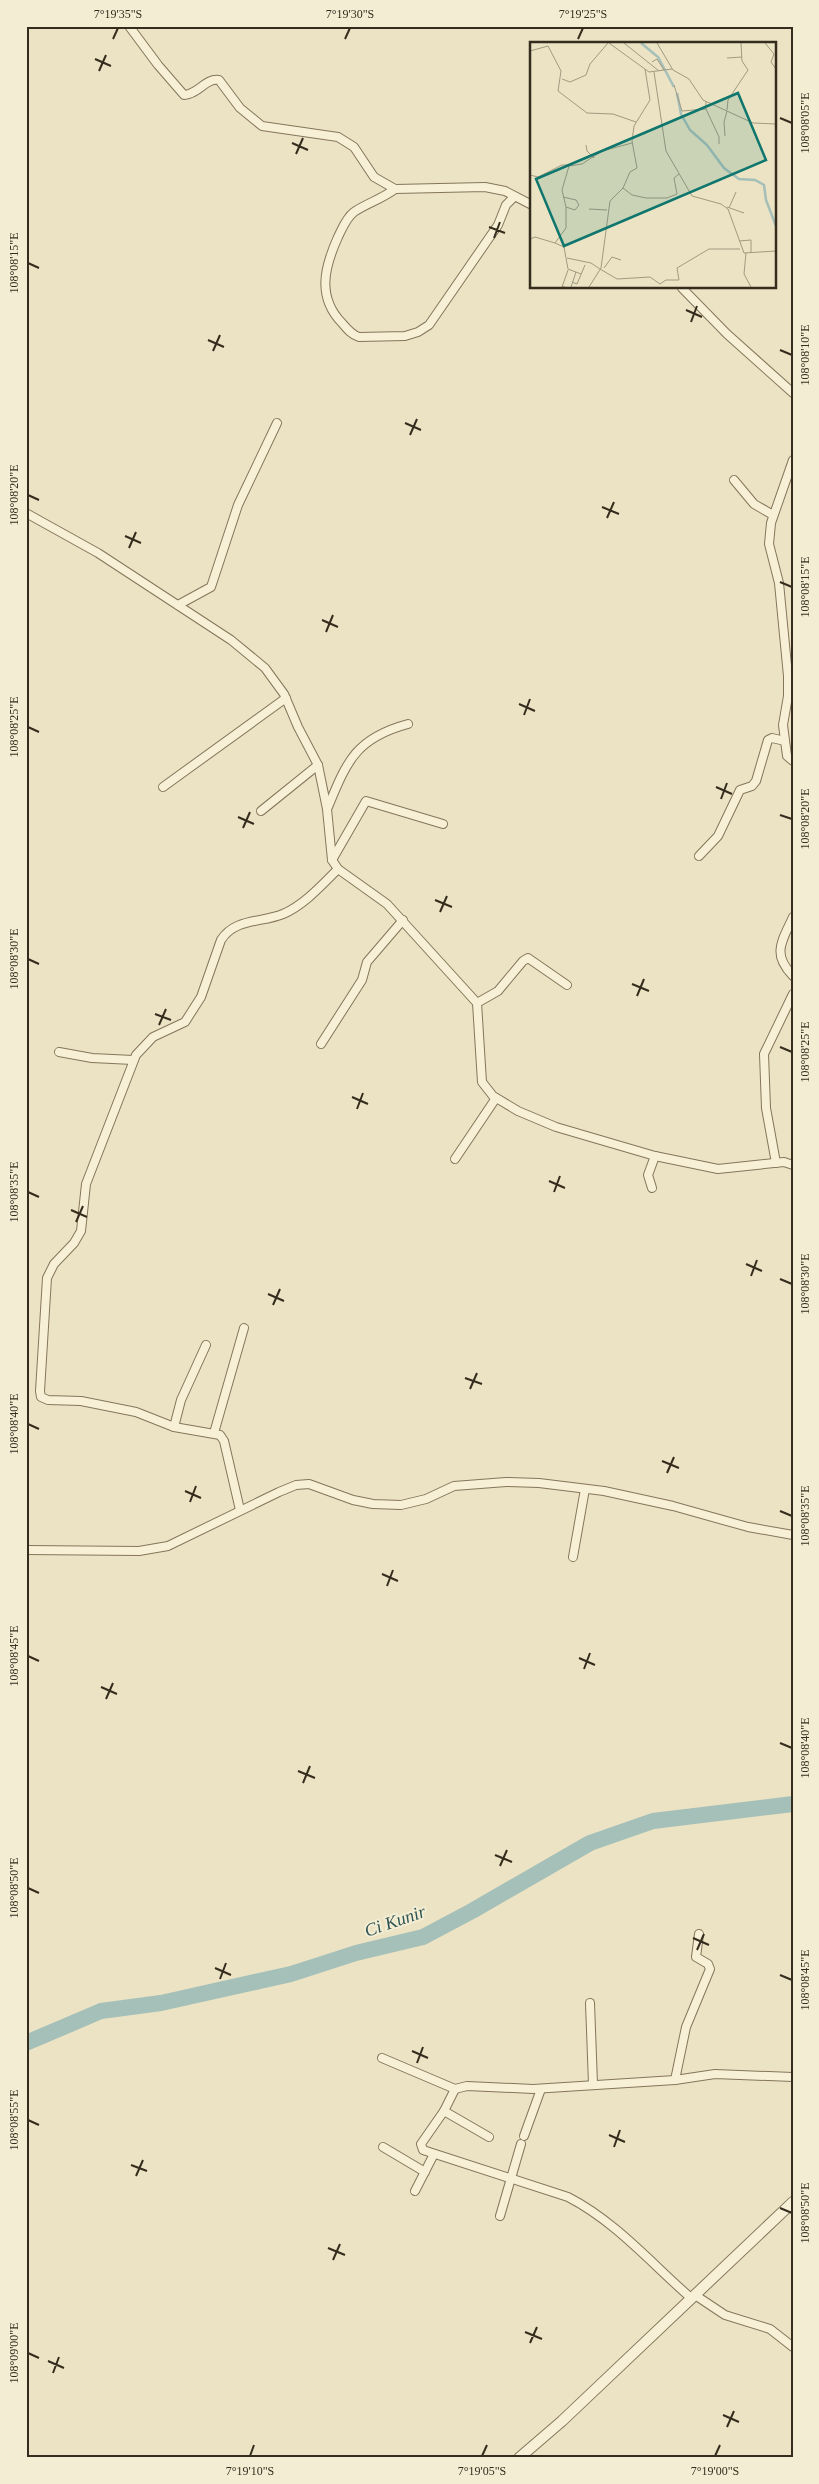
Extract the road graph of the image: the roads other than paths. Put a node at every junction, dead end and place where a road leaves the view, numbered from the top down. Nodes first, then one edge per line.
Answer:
1 (129, 26) edge
2 (394, 189) junction
3 (514, 196) junction
4 (530, 204) edge
5 (683, 289) edge
6 (793, 393) edge
7 (277, 423) dead end
8 (793, 460) edge
9 (734, 480) dead end
10 (26, 513) edge
11 (774, 515) junction
12 (178, 605) junction
13 (286, 698) junction
14 (790, 702) edge
15 (408, 724) dead end
16 (785, 742) junction
17 (793, 761) edge
18 (318, 765) junction
19 (163, 787) dead end
20 (327, 809) junction
21 (261, 811) dead end
22 (444, 824) dead end
23 (699, 856) dead end
24 (332, 860) junction
25 (338, 870) junction
26 (793, 918) edge
27 (403, 920) junction
28 (793, 976) edge
29 (567, 985) dead end
30 (793, 994) edge
31 (477, 1003) junction
32 (321, 1044) dead end
33 (59, 1052) dead end
34 (133, 1060) junction
35 (496, 1098) junction
36 (655, 1156) junction
37 (455, 1159) dead end
38 (776, 1163) junction
39 (793, 1165) edge
40 (652, 1188) dead end
41 (244, 1328) dead end
42 (206, 1345) dead end
43 (174, 1427) junction
44 (214, 1434) junction
45 (585, 1489) junction
46 (240, 1510) junction
47 (793, 1535) edge
48 (26, 1550) edge
49 (573, 1557) dead end
50 (699, 1934) dead end
51 (590, 2003) dead end
52 (382, 2058) dead end
53 (793, 2078) edge
54 (675, 2080) junction
55 (593, 2084) junction
56 (455, 2089) junction
57 (540, 2089) junction
58 (444, 2111) junction
59 (489, 2137) dead end
60 (383, 2147) dead end
61 (434, 2154) junction
62 (425, 2172) junction
63 (510, 2178) junction
64 (415, 2191) dead end
65 (793, 2202) edge
66 (500, 2216) dead end
67 (693, 2297) junction
68 (793, 2347) edge
69 (519, 2458) edge

1 - 2 street
2 - 3 street
2 - 3 street
3 - 4 street
5 - 6 street
7 - 12 street
8 - 11 street
9 - 11 street
10 - 12 street
11 - 14 street
12 - 13 street
13 - 18 street
13 - 19 street
14 - 16 street
15 - 20 street
16 - 17 street
16 - 23 street
18 - 20 street
18 - 21 street
20 - 24 street
22 - 24 street
24 - 25 street
25 - 27 street
25 - 34 street
26 - 28 street
27 - 31 street
27 - 32 street
29 - 31 street
30 - 38 street
31 - 35 street
33 - 34 street
34 - 43 street
35 - 36 street
35 - 37 street
36 - 38 street
36 - 40 street
38 - 39 street
41 - 44 street
42 - 43 street
43 - 44 street
44 - 46 street
45 - 46 street
45 - 47 street
45 - 49 street
46 - 48 street
50 - 54 street
51 - 55 street
52 - 56 street
53 - 54 street
54 - 55 street
55 - 57 street
56 - 57 street
56 - 58 street
57 - 63 street
58 - 59 street
58 - 61 street
60 - 62 street
61 - 62 street
61 - 63 street
62 - 64 street
63 - 66 street
63 - 67 street
65 - 67 street
67 - 68 street
67 - 69 street

